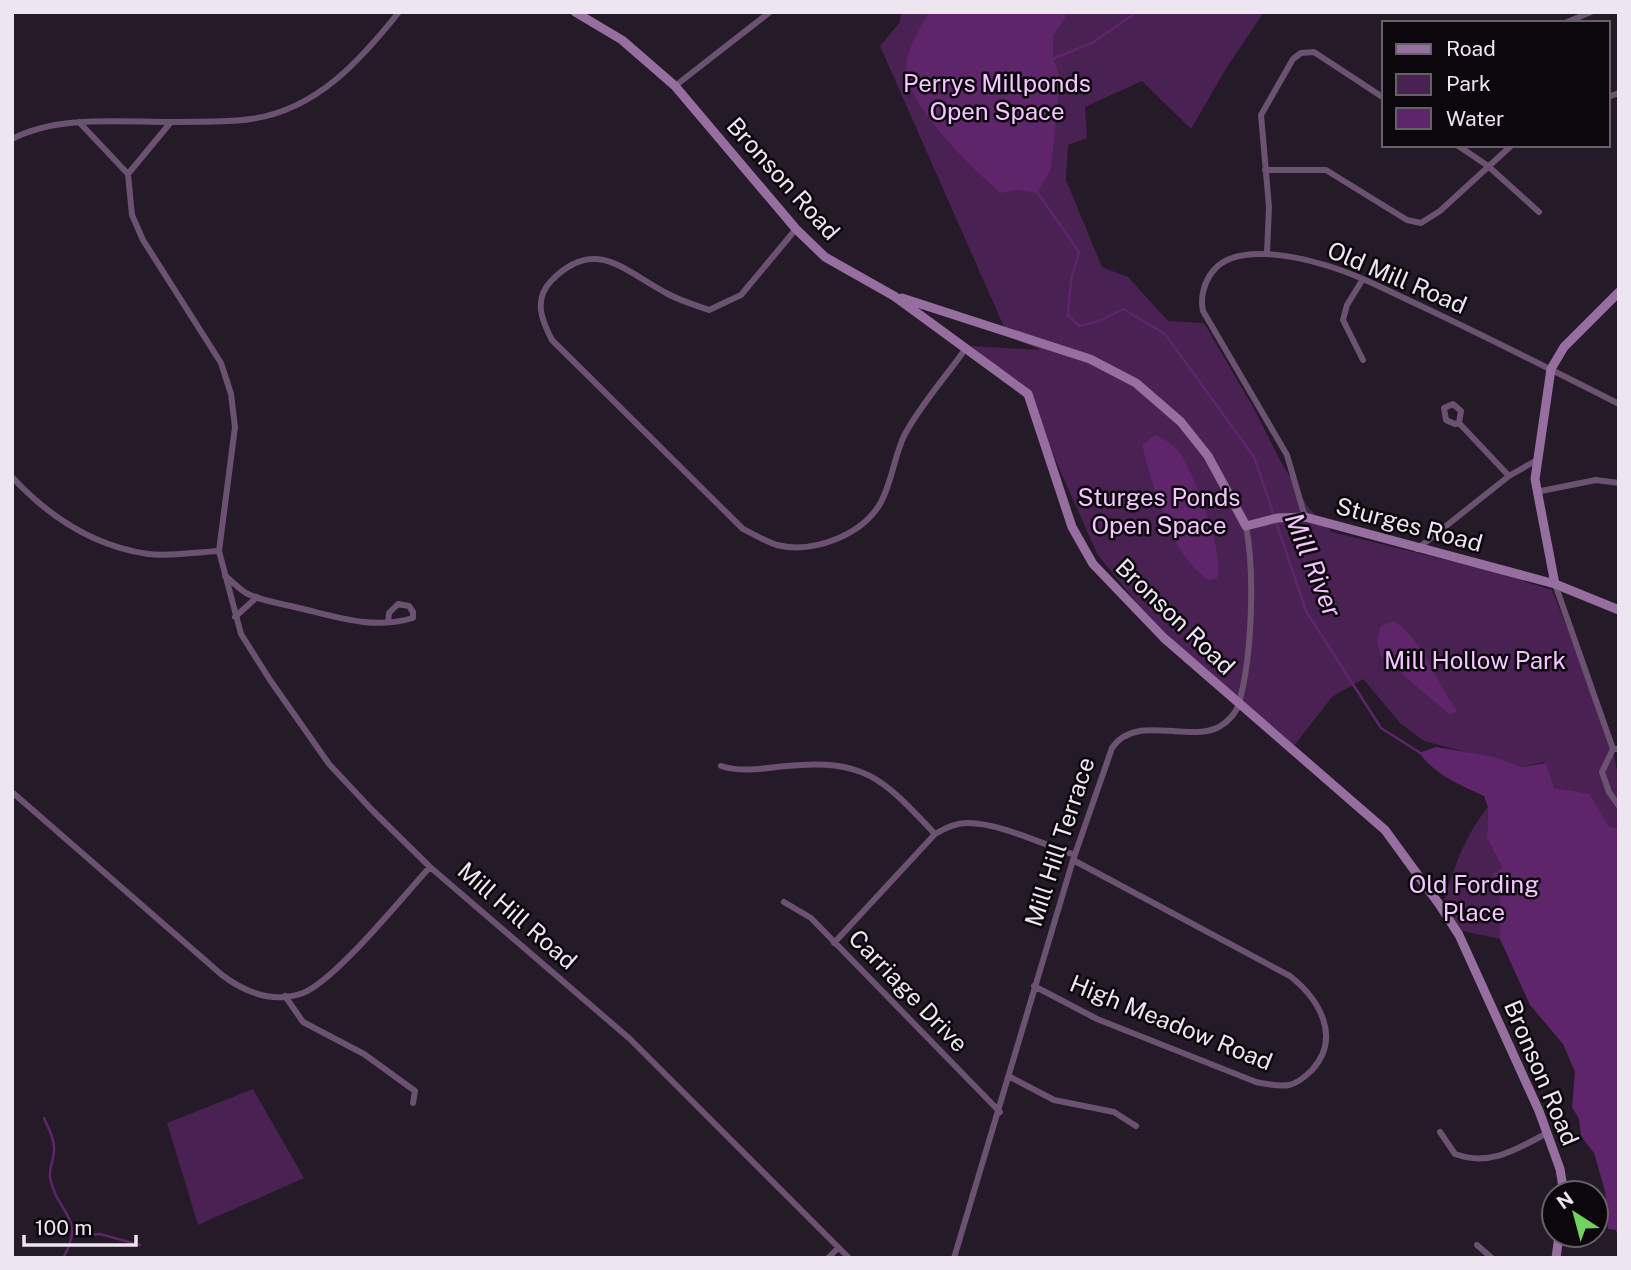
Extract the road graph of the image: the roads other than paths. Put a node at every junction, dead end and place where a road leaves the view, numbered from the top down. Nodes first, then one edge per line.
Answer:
1 (399, 12) edge
2 (575, 12) edge
3 (770, 12) edge
4 (1591, 12) edge
5 (1570, 21) edge
6 (675, 86) junction
7 (1382, 97) edge
8 (79, 122) junction
9 (171, 122) junction
10 (12, 139) edge
11 (1460, 147) edge
12 (1510, 147) edge
13 (1488, 166) junction
14 (1265, 170) junction
15 (128, 174) junction
16 (1539, 212) dead end
17 (796, 229) junction
18 (1267, 253) junction
19 (1363, 279) junction
20 (1619, 292) edge
21 (894, 296) junction
22 (967, 348) junction
23 (1363, 360) dead end
24 (1550, 369) junction
25 (1619, 404) edge
26 (1459, 422) dead end
27 (1535, 461) junction
28 (1509, 476) junction
29 (12, 477) edge
30 (1619, 483) edge
31 (1536, 492) junction
32 (1302, 517) junction
33 (1247, 526) junction
34 (1418, 549) junction
35 (219, 551) junction
36 (225, 576) junction
37 (1555, 584) junction
38 (257, 597) junction
39 (1619, 610) edge
40 (235, 617) junction
41 (388, 622) dead end
42 (1239, 705) junction
43 (1616, 749) edge
44 (721, 766) dead end
45 (12, 792) edge
46 (1619, 806) edge
47 (935, 834) junction
48 (1074, 857) junction
49 (430, 867) junction
50 (784, 902) dead end
51 (834, 943) junction
52 (1034, 986) junction
53 (285, 996) junction
54 (1010, 1077) junction
55 (413, 1103) dead end
56 (1000, 1112) junction
57 (1136, 1126) dead end
58 (1440, 1132) dead end
59 (1547, 1133) junction
60 (1562, 1179) edge
61 (1477, 1245) dead end
62 (838, 1248) junction
63 (828, 1258) edge
64 (849, 1258) edge
65 (954, 1258) edge
66 (1492, 1258) edge

1 - 9 street
2 - 6 main road, Bronson Road
3 - 6 street
4 - 5 street
6 - 17 main road, Bronson Road
7 - 14 street
8 - 9 street
8 - 10 street
8 - 15 street
9 - 15 street
11 - 13 street
12 - 13 street
13 - 14 street
13 - 16 street
14 - 18 street
15 - 35 street
17 - 21 main road, Bronson Road
17 - 22 street
18 - 19 street, Old Mill Road
18 - 32 street, Old Mill Road
19 - 23 street
19 - 24 street, Old Mill Road
20 - 24 main road
21 - 22 main road, Bronson Road
21 - 33 main road
22 - 42 main road, Bronson Road
24 - 25 street, Old Mill Road
24 - 27 main road
26 - 28 street
27 - 28 street
27 - 31 main road
28 - 34 street
29 - 35 street
30 - 31 street
31 - 37 main road
32 - 33 main road, Sturges Road
32 - 34 main road, Sturges Road
33 - 42 street
34 - 37 main road, Sturges Road
35 - 36 street
36 - 38 street
36 - 40 street
37 - 39 main road, Sturges Road
37 - 43 street
38 - 40 street
38 - 41 street
40 - 49 street
42 - 48 street, Mill Hill Terrace
42 - 59 main road, Bronson Road
43 - 46 street
44 - 47 street
45 - 53 street, Mill Hill Road
47 - 48 street, High Meadow Road
47 - 51 street
48 - 52 street, Mill Hill Terrace
48 - 52 street, High Meadow Road
49 - 53 street, Mill Hill Road
49 - 62 street, Mill Hill Road
50 - 51 street, Carriage Drive
51 - 56 street, Carriage Drive
52 - 54 street, Mill Hill Terrace
53 - 55 street
54 - 56 street, Mill Hill Terrace
54 - 57 street
56 - 65 street, Mill Hill Terrace
58 - 59 street
59 - 60 main road, Bronson Road
61 - 66 street
62 - 63 street
62 - 64 street, Mill Hill Road

